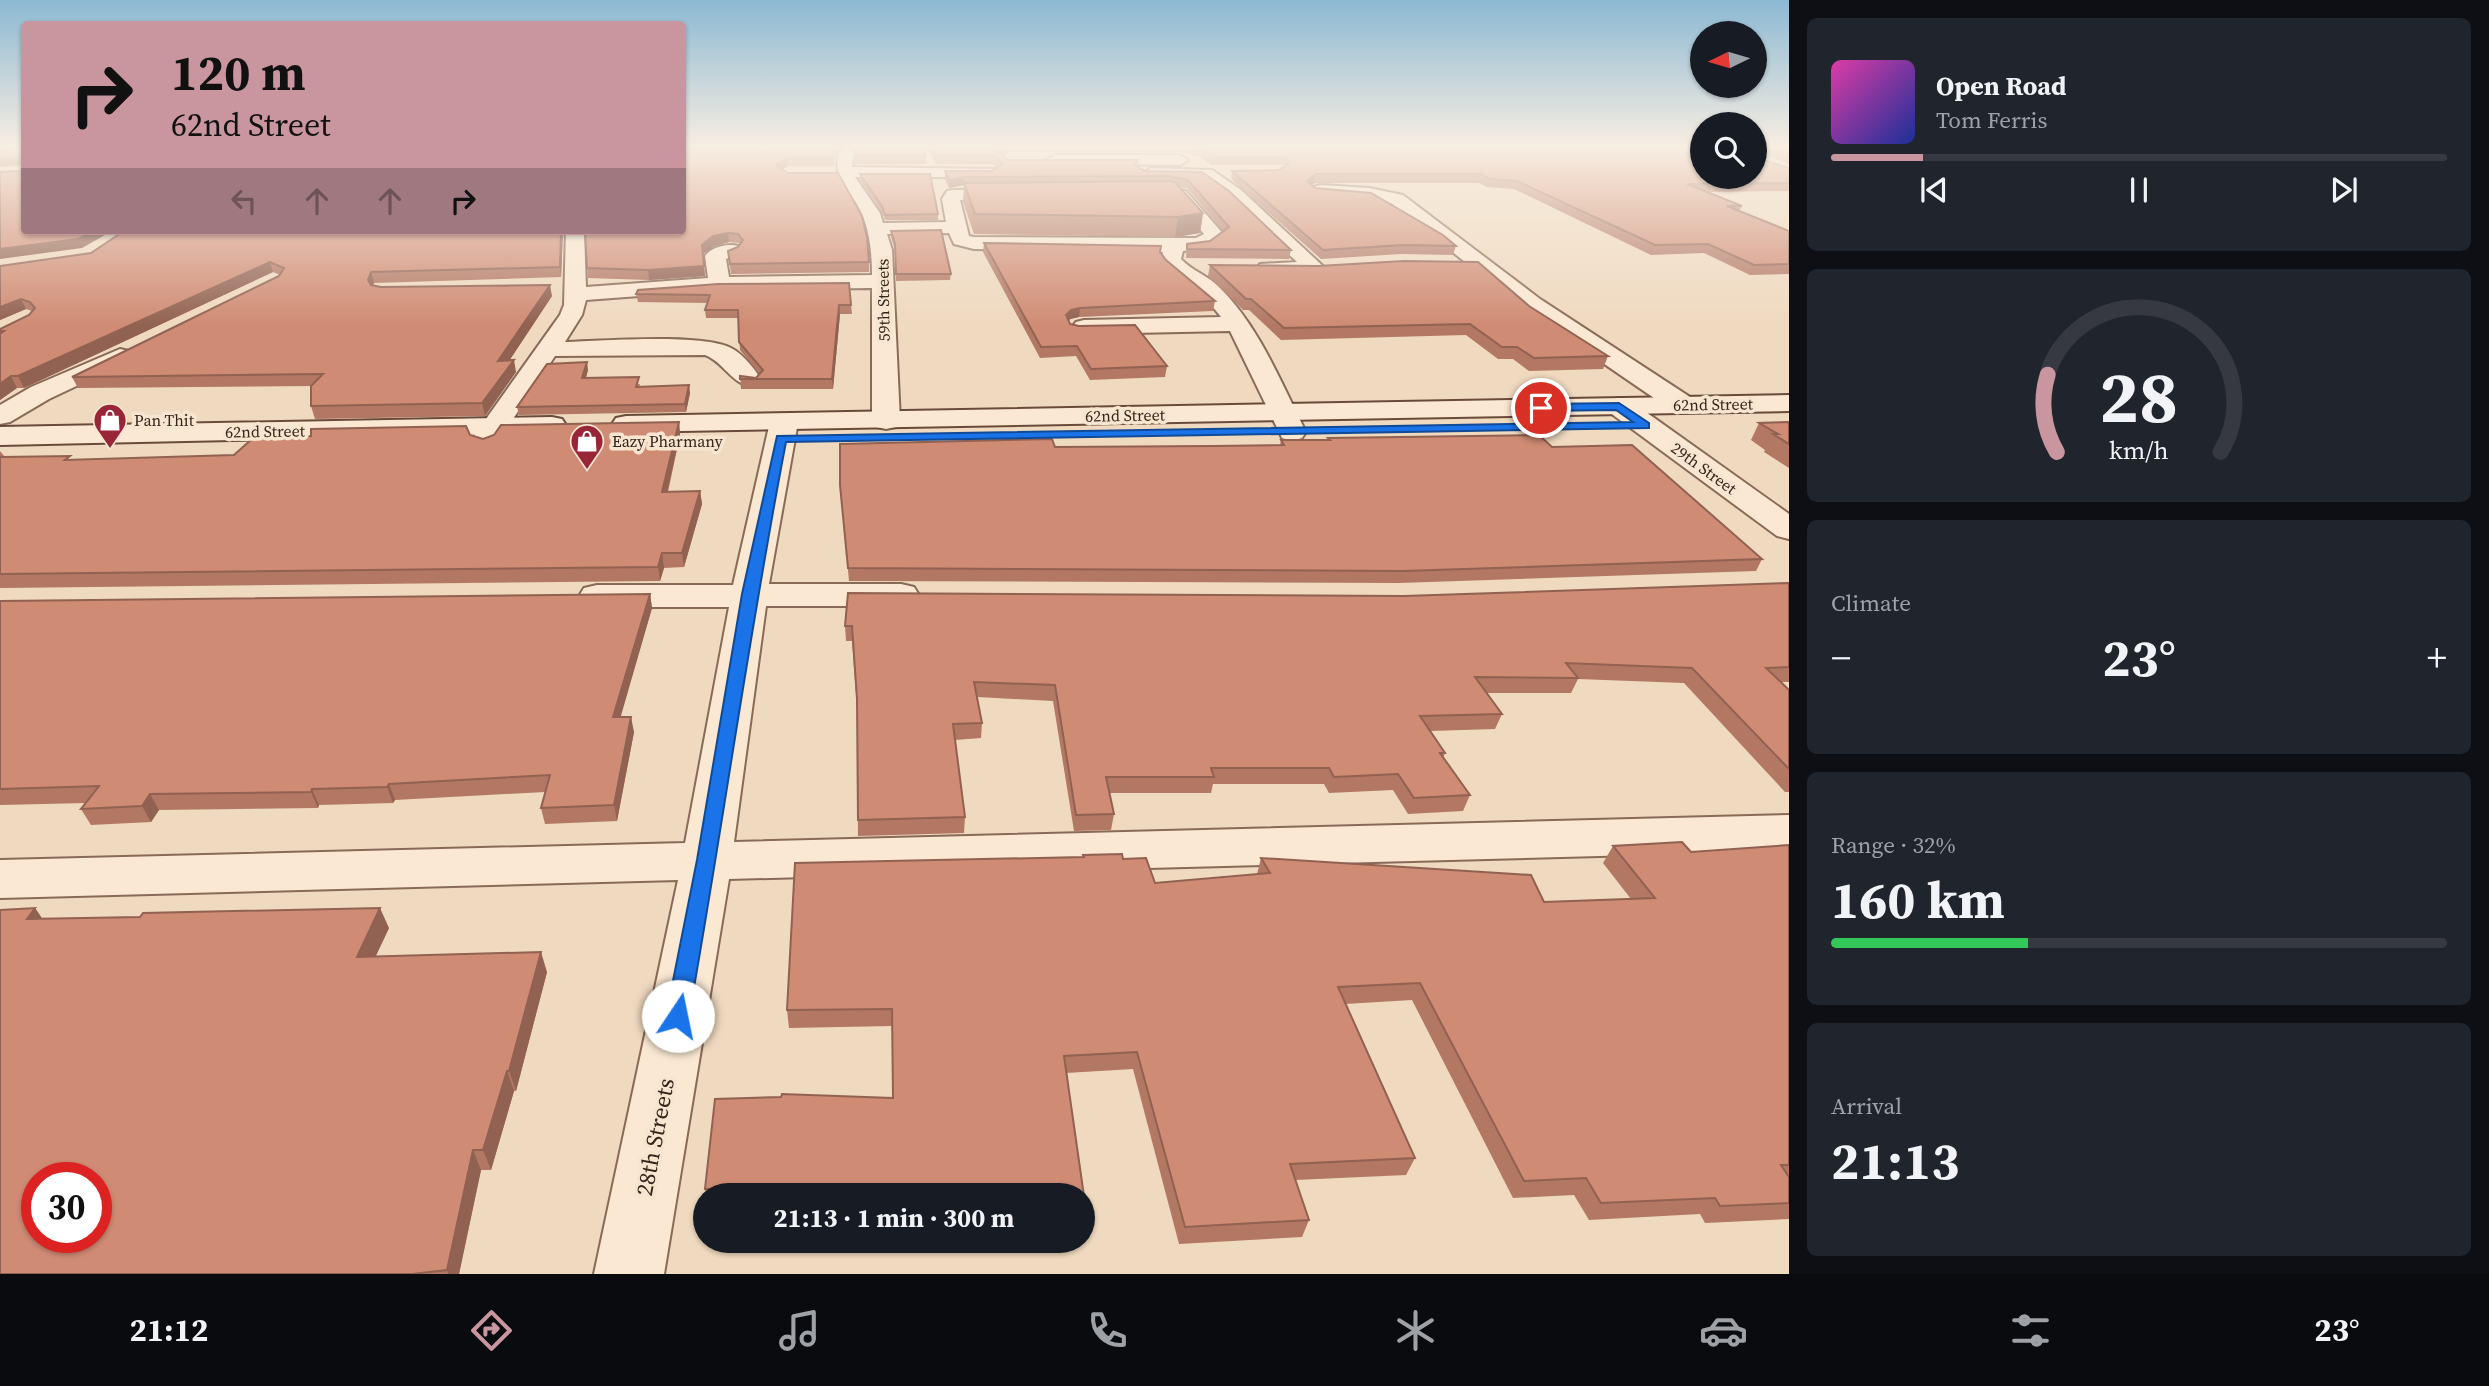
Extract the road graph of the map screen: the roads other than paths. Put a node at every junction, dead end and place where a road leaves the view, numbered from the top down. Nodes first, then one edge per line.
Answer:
1 (867, 207) edge
2 (953, 207) edge
3 (1190, 207) edge
4 (1250, 207) edge
5 (1408, 207) edge
6 (957, 227) junction
7 (876, 229) junction
8 (574, 235) edge
9 (1175, 246) junction
10 (731, 250) edge
11 (1448, 264) edge
12 (1481, 264) junction
13 (1340, 266) edge
14 (1175, 267) junction
15 (1217, 268) edge
16 (1245, 268) edge
17 (1315, 268) junction
18 (883, 281) junction
19 (719, 284) junction
20 (567, 289) junction
21 (1236, 324) junction
22 (1079, 327) edge
23 (139, 347) edge
24 (547, 349) junction
25 (748, 379) edge
26 (1789, 402) edge
27 (1683, 405) junction
28 (1619, 406) junction
29 (0, 416) edge
30 (886, 421) junction
31 (1287, 422) junction
32 (1789, 422) edge
33 (1644, 425) junction
34 (783, 430) junction
35 (490, 433) junction
36 (0, 436) edge
37 (0, 448) edge
38 (1789, 529) edge
39 (749, 594) junction
40 (569, 596) edge
41 (941, 596) edge
42 (1789, 833) edge
43 (707, 860) junction
44 (0, 879) edge
45 (629, 1274) edge

1 - 7 street, 59th Streets
2 - 6 street
3 - 9 street
4 - 17 street
5 - 12 street
6 - 7 street
6 - 9 street
7 - 18 street, 59th Streets
8 - 20 street
9 - 14 street
10 - 19 street
11 - 12 street
12 - 27 street
13 - 17 street
14 - 15 street
14 - 21 street
16 - 17 street
18 - 19 street
18 - 30 street, 59th Streets
19 - 20 street
20 - 24 street
21 - 22 street
21 - 31 street
23 - 29 street
24 - 25 street
24 - 35 street
26 - 27 street, 62nd Street
27 - 28 street, 62nd Street
28 - 31 street, 62nd Street
28 - 33 street, 29th Street
30 - 31 street, 62nd Street
30 - 34 street, 62nd Street
31 - 33 street, 62nd Street
31 - 34 street, 62nd Street
32 - 33 street, 62nd Street
33 - 38 street, 29th Street
34 - 35 street, 62nd Street
34 - 39 street, 28th Streets
35 - 36 street, 62nd Street
35 - 37 street, 62nd Street
39 - 40 street
39 - 41 street
39 - 43 street, 28th Streets
42 - 43 street
43 - 44 street
43 - 45 street, 28th Streets

